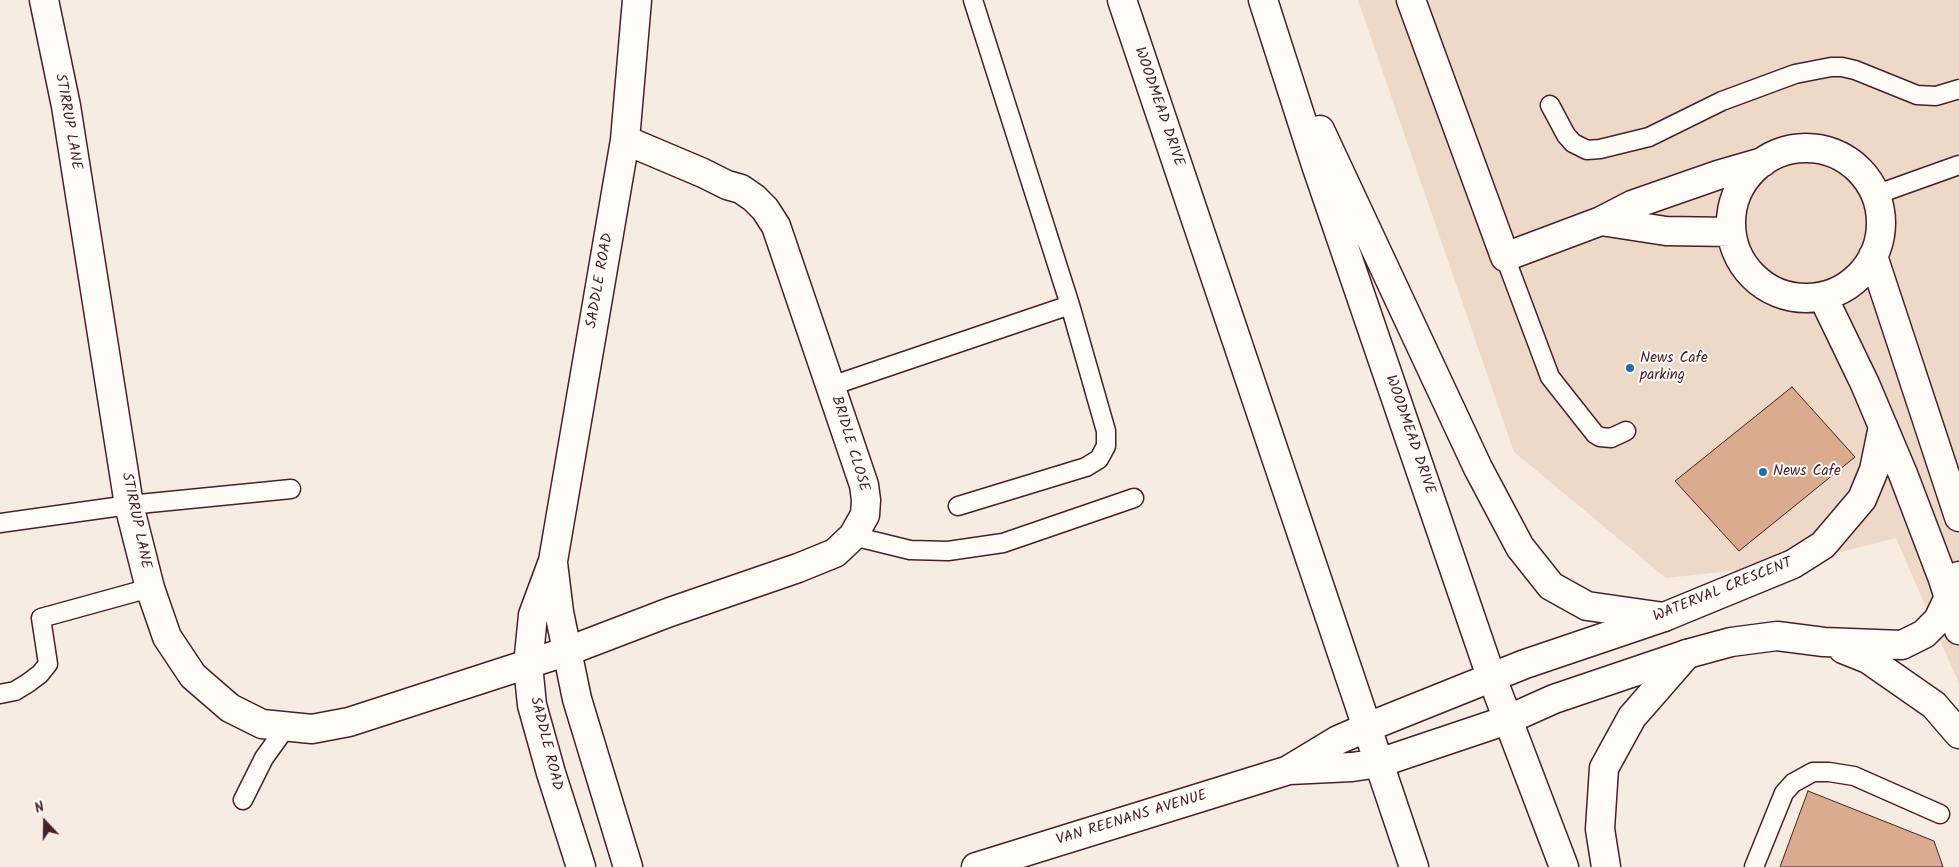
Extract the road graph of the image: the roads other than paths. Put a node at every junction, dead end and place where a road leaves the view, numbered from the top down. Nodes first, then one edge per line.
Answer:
1 (44, 0) edge
2 (637, 0) edge
3 (973, 0) edge
4 (1122, 0) edge
5 (1411, 0) edge
6 (1266, 11) edge
7 (1959, 88) edge
8 (1550, 106) dead end
9 (625, 140) junction
10 (1763, 162) junction
11 (1959, 165) edge
12 (1875, 195) junction
13 (1601, 221) junction
14 (1731, 232) junction
15 (1873, 256) junction
16 (1505, 257) junction
17 (1823, 297) junction
18 (1070, 305) junction
19 (830, 386) junction
20 (1883, 426) junction
21 (1626, 431) dead end
22 (291, 489) dead end
23 (1134, 498) dead end
24 (129, 504) junction
25 (958, 506) dead end
26 (1959, 517) edge
27 (0, 523) edge
28 (853, 536) junction
29 (553, 561) junction
30 (1954, 586) edge
31 (150, 588) junction
32 (1664, 616) junction
33 (1959, 630) edge
34 (1824, 642) junction
35 (568, 652) junction
36 (1687, 654) junction
37 (528, 665) junction
38 (1492, 678) junction
39 (0, 694) edge
40 (1507, 720) junction
41 (287, 726) junction
42 (1368, 727) junction
43 (1959, 734) edge
44 (1379, 763) junction
45 (1289, 770) junction
46 (243, 800) dead end
47 (1940, 814) dead end
48 (581, 867) edge
49 (628, 867) edge
50 (976, 867) edge
51 (1414, 867) edge
52 (1564, 867) edge
53 (1606, 867) edge
54 (1754, 867) edge

1 - 24 street, STIRRUP LANE
2 - 9 street, SADDLE ROAD
3 - 18 lane
4 - 42 street, WOODMEAD DRIVE
5 - 16 street
6 - 32 street
6 - 38 street, WOODMEAD DRIVE
7 - 8 lane
9 - 19 street, BRIDLE CLOSE
9 - 29 street, SADDLE ROAD
10 - 12 street
10 - 13 street
10 - 14 street
11 - 12 lane
12 - 15 street
13 - 14 street
13 - 16 street
14 - 17 street
15 - 17 street
15 - 26 street
16 - 21 lane
17 - 20 street
18 - 19 lane
18 - 25 lane
19 - 28 street, BRIDLE CLOSE
20 - 30 street
20 - 32 street, WATERVAL CRESCENT
22 - 24 lane
23 - 28 lane
24 - 27 lane
24 - 31 street, STIRRUP LANE
28 - 35 street, BRIDLE CLOSE
29 - 35 street, SADDLE ROAD
29 - 37 street, SADDLE ROAD
30 - 33 street
30 - 34 street
31 - 39 lane
31 - 41 street, STIRRUP LANE
32 - 38 street, WATERVAL CRESCENT
34 - 36 street
34 - 43 street
35 - 37 street, STIRRUP LANE
35 - 49 street, SADDLE ROAD
36 - 40 street
36 - 53 street
37 - 41 street, STIRRUP LANE
37 - 48 street, SADDLE ROAD
38 - 40 street, WOODMEAD DRIVE
38 - 42 street, VAN REENANS AVENUE
40 - 44 street, VAN REENANS AVENUE
40 - 52 street, WOODMEAD DRIVE
41 - 46 lane
42 - 44 street, WOODMEAD DRIVE
42 - 45 street, VAN REENANS AVENUE
44 - 45 street, VAN REENANS AVENUE
44 - 51 street, WOODMEAD DRIVE
45 - 50 street, VAN REENANS AVENUE
47 - 54 lane

